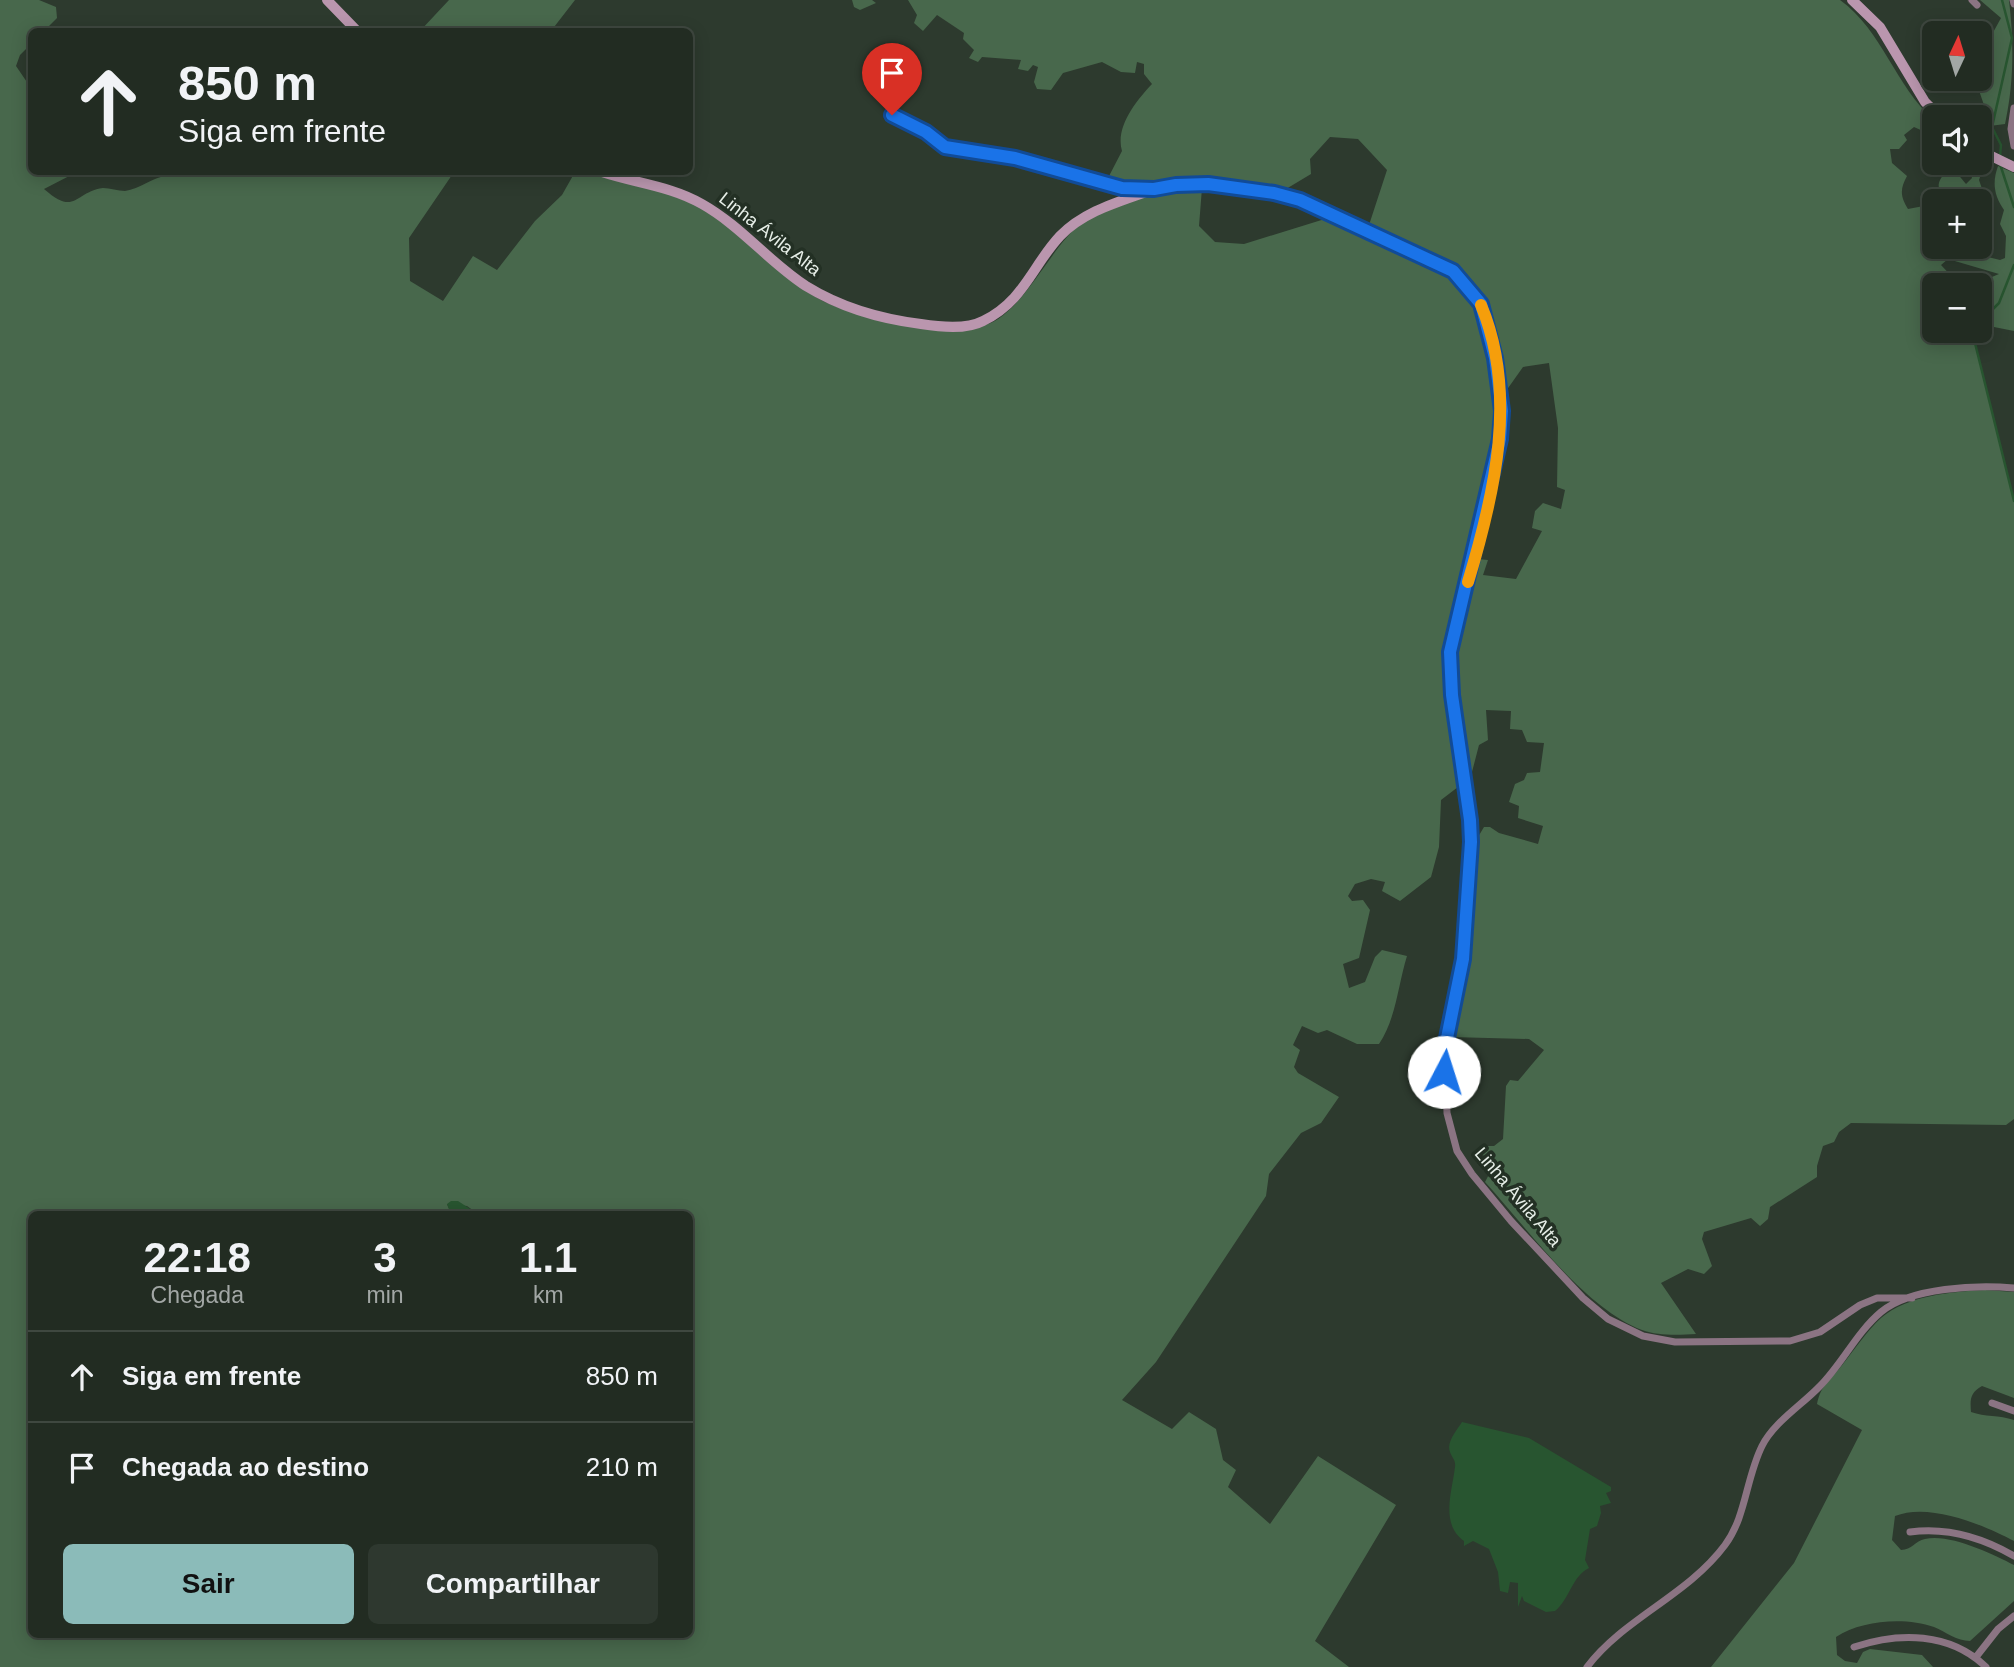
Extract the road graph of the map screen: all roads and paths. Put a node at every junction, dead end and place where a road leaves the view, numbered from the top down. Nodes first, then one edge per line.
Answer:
1 (327, 0) edge
2 (1852, 0) edge
3 (354, 28) edge
4 (1928, 105) edge
5 (2014, 108) edge
6 (892, 115) dead end
7 (2014, 146) edge
8 (1992, 157) edge
9 (2012, 167) edge
10 (613, 175) edge
11 (1154, 189) junction
12 (2014, 1288) edge
13 (1912, 1298) junction
14 (1992, 1403) dead end
15 (2014, 1412) edge
16 (1910, 1532) dead end
17 (2014, 1556) edge
18 (2014, 1616) edge
19 (1854, 1647) dead end
20 (1976, 1657) junction
21 (1587, 1667) edge
22 (1986, 1667) edge

1 - 3 street
2 - 4 street
5 - 7 street
6 - 11 street
8 - 9 street
10 - 11 street, Linha Ávila Alta
11 - 13 street, Linha Ávila Alta
12 - 13 street
13 - 21 street
14 - 15 street
16 - 17 street
18 - 20 street
19 - 20 street
20 - 22 street

